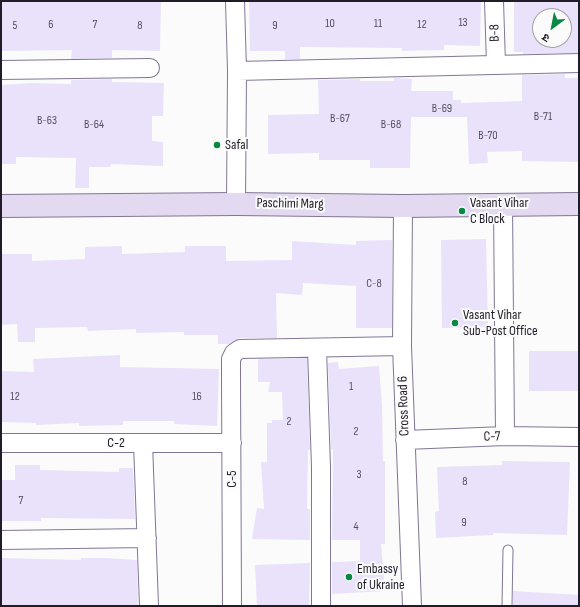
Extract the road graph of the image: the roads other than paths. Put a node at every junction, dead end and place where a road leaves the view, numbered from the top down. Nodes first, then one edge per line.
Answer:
1 (235, 1) edge
2 (494, 1) edge
3 (579, 63) edge
4 (496, 64) junction
5 (150, 68) dead end
6 (1, 70) edge
7 (237, 71) junction
8 (236, 204) junction
9 (504, 204) junction
10 (579, 204) edge
11 (1, 206) edge
12 (404, 206) junction
13 (402, 346) junction
14 (317, 349) junction
15 (505, 436) junction
16 (579, 437) edge
17 (405, 440) junction
18 (1, 443) edge
19 (143, 443) junction
20 (232, 443) junction
21 (147, 538) junction
22 (1, 540) edge
23 (508, 550) dead end
24 (149, 606) edge
25 (232, 606) edge
26 (321, 606) edge
27 (412, 606) edge
28 (507, 606) edge

1 - 7 street
2 - 4 street, B-8
3 - 4 street
4 - 7 street
5 - 6 street
7 - 8 street
8 - 11 main road, Paschimi Marg
8 - 12 main road, Paschimi Marg
9 - 10 main road, Paschimi Marg
9 - 12 main road, Paschimi Marg
9 - 15 street
12 - 13 street, Cross Road 6
13 - 14 street
13 - 17 street, Cross Road 6
14 - 20 street, C-5
14 - 26 street
15 - 16 street, C-7
15 - 17 street, C-7
17 - 27 street, Cross Road 6
18 - 19 street, C-2
19 - 20 street, C-2
19 - 21 street
20 - 25 street, C-5
21 - 22 street
21 - 24 street
23 - 28 lane

